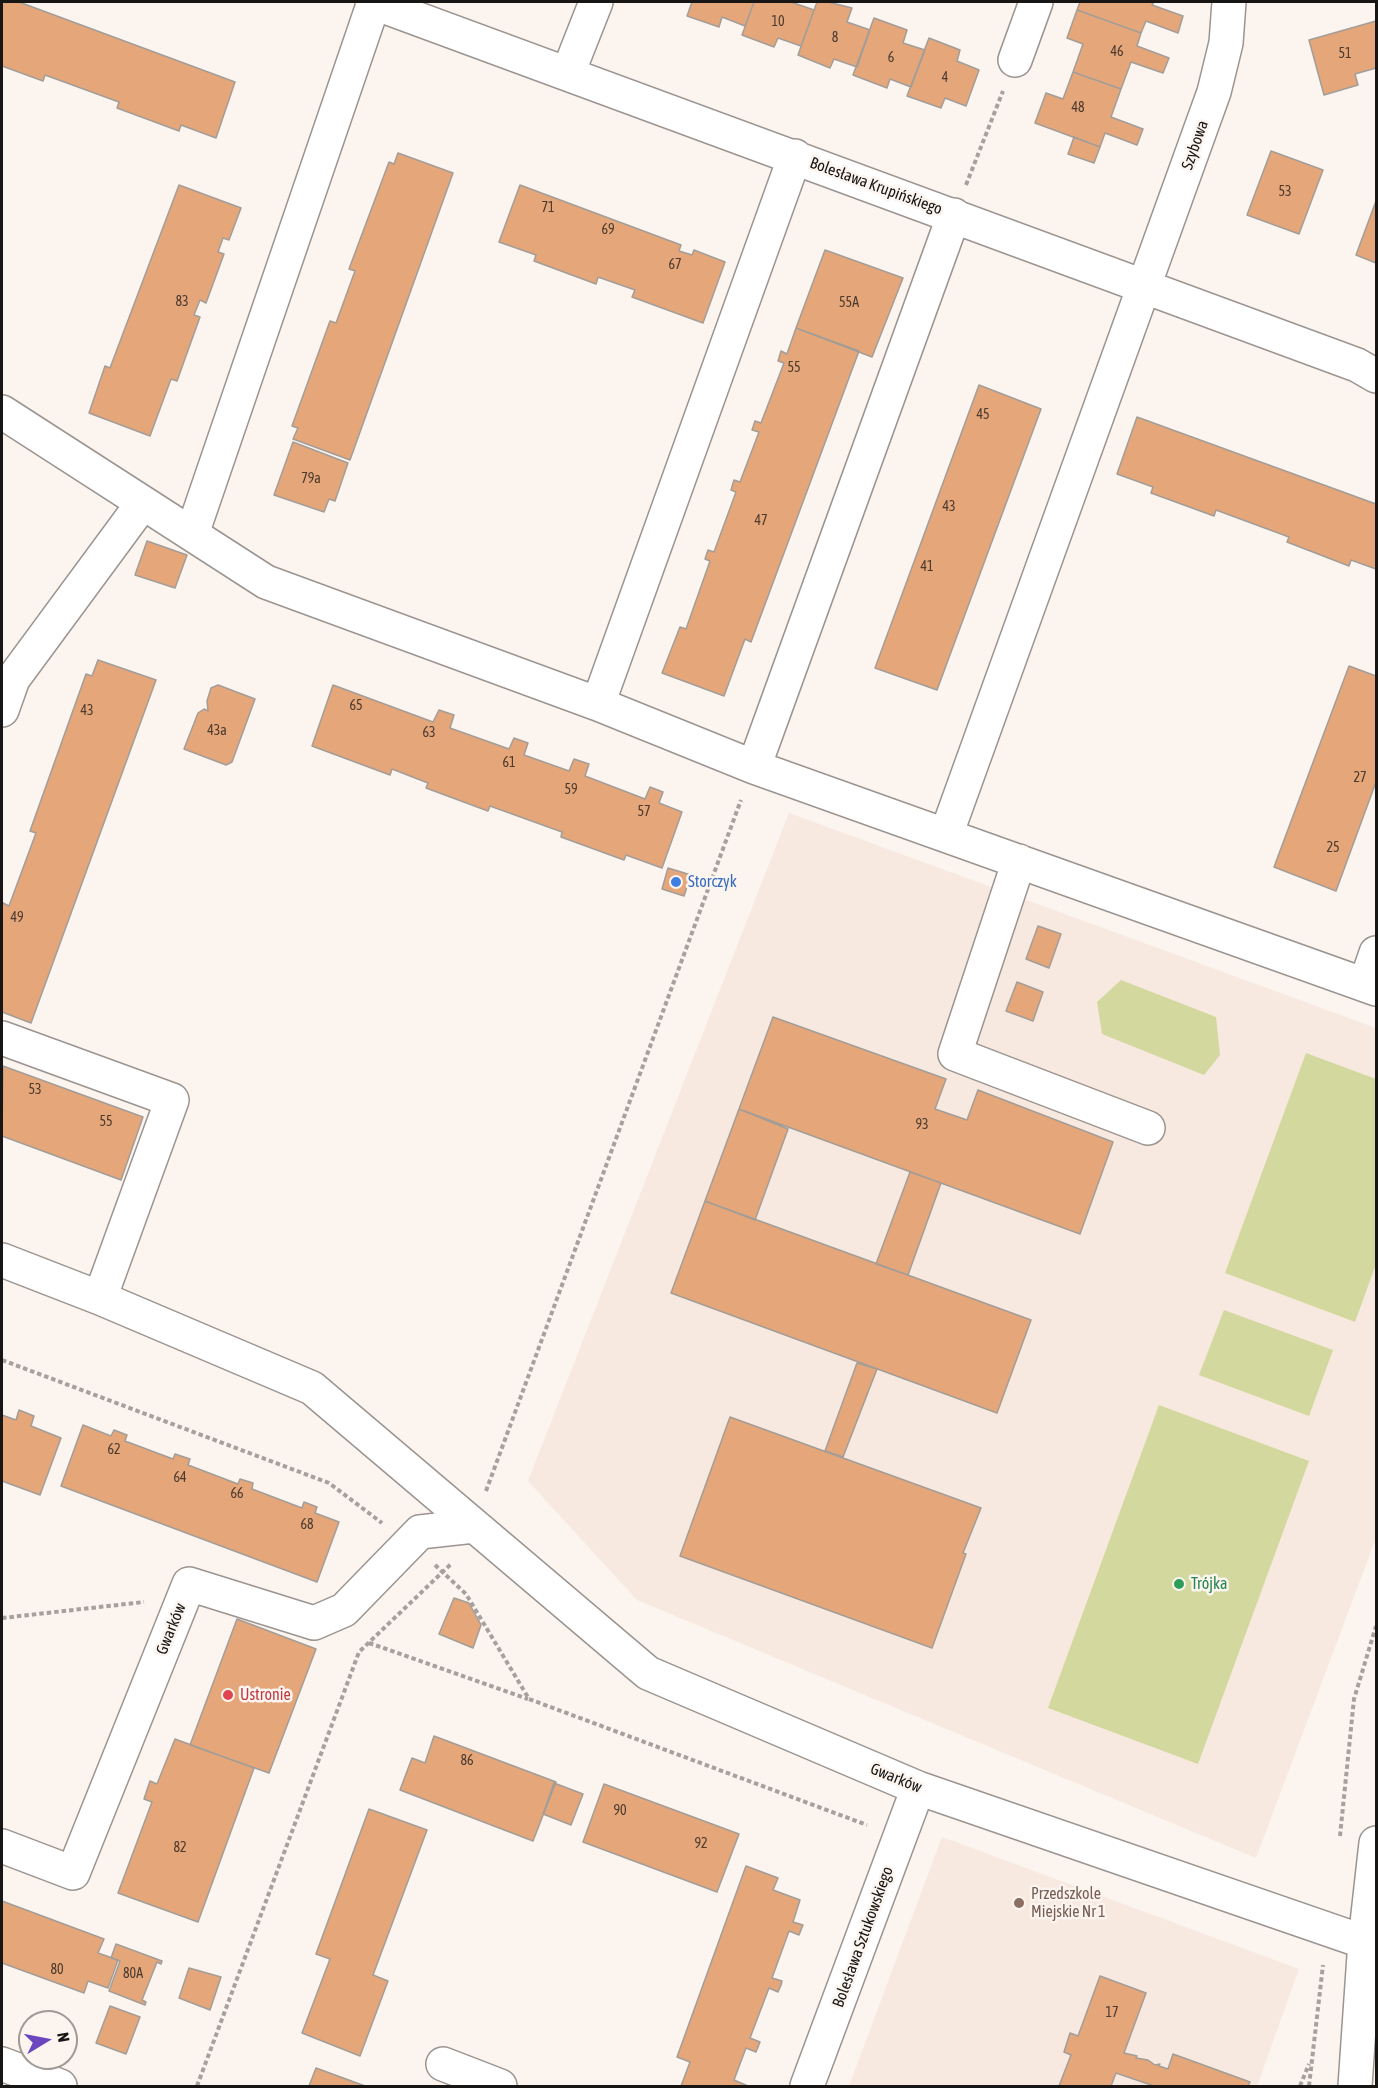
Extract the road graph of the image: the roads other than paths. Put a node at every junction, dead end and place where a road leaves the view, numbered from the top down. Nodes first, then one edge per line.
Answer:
1 (373, 2) edge
2 (596, 2) edge
3 (1036, 2) edge
4 (1229, 2) edge
5 (1015, 60) road end
6 (568, 73) junction
7 (795, 156) junction
8 (954, 215) junction
9 (1146, 285) junction
10 (1377, 376) edge
11 (2, 412) edge
12 (142, 504) junction
13 (192, 534) junction
14 (598, 704) junction
15 (2, 710) edge
16 (754, 767) junction
17 (946, 835) junction
18 (1019, 861) junction
19 (1377, 953) edge
20 (1371, 987) edge
21 (2, 1038) edge
22 (1148, 1128) dead end
23 (2, 1260) edge
24 (100, 1298) junction
25 (474, 1526) junction
26 (918, 1788) junction
27 (1377, 1843) edge
28 (2, 1846) edge
29 (1371, 1943) edge
30 (2, 2064) edge
31 (443, 2064) dead end
32 (60, 2086) edge
33 (500, 2086) edge
34 (807, 2086) edge
35 (1355, 2086) edge

1 - 6 street, Bolesława Krupińskiego
1 - 13 street
2 - 6 street
3 - 5 street
4 - 9 street, Szybowa
6 - 7 street, Bolesława Krupińskiego
7 - 8 street, Bolesława Krupińskiego
7 - 14 street
8 - 9 street, Bolesława Krupińskiego
8 - 16 street
9 - 10 street, Bolesława Krupińskiego
9 - 17 street, Szybowa
11 - 12 street
12 - 13 street
12 - 15 street
13 - 14 street
14 - 16 street
16 - 17 street
17 - 18 street
18 - 20 street
18 - 22 street
19 - 20 street
21 - 24 street
23 - 24 street, Gwarków
24 - 25 street, Gwarków
25 - 26 street, Gwarków
25 - 28 street, Gwarków
26 - 29 street, Gwarków
26 - 34 street, Bolesława Sztukowskiego
27 - 29 street
29 - 35 street
30 - 32 street
31 - 33 street

